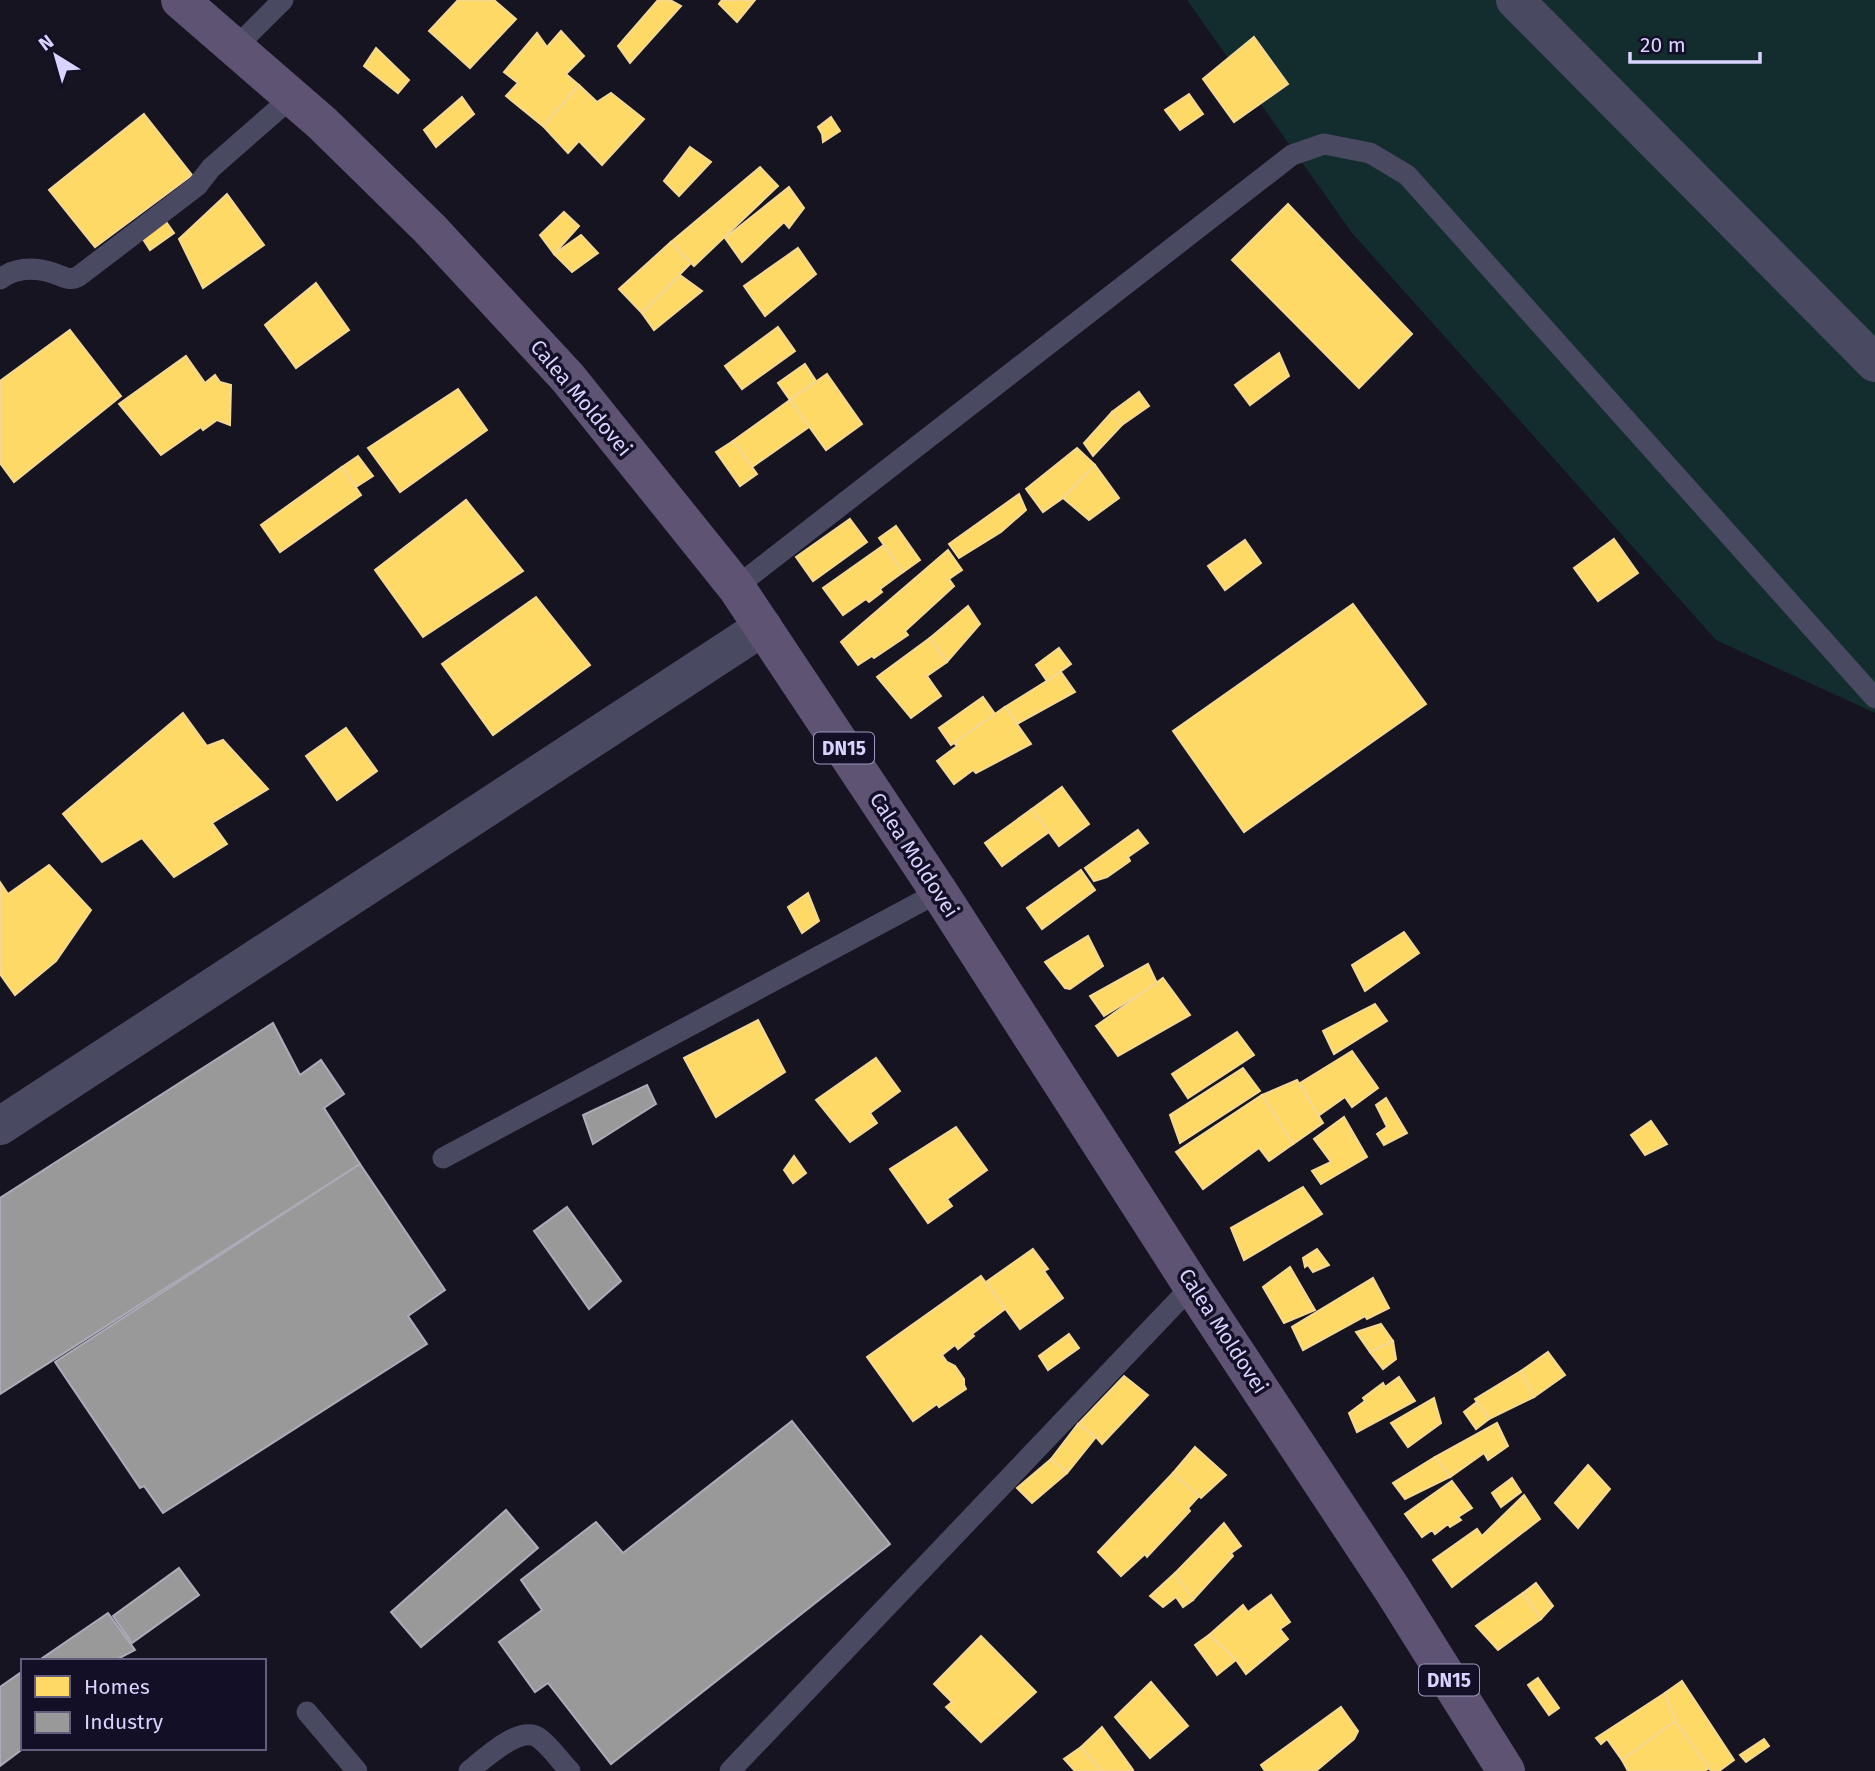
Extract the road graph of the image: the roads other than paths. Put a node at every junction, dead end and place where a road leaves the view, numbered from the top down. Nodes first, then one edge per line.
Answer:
1 (180, 0) edge
2 (283, 0) edge
3 (1515, 0) edge
4 (235, 48) junction
5 (292, 97) junction
6 (0, 279) edge
7 (1875, 363) edge
8 (736, 587) junction
9 (763, 627) junction
10 (1875, 698) edge
11 (940, 892) junction
12 (0, 1126) edge
13 (443, 1158) dead end
14 (1192, 1286) junction
15 (307, 1712) dead end
16 (357, 1771) edge
17 (469, 1771) edge
18 (570, 1771) edge
19 (730, 1771) edge
20 (1506, 1771) edge

1 - 4 main road, Calea Moldovei / DN15
2 - 4 lane
3 - 7 street
4 - 5 main road, Calea Moldovei / DN15
5 - 6 lane
5 - 8 main road, Calea Moldovei / DN15
8 - 9 main road, Calea Moldovei / DN15
8 - 10 lane
9 - 11 main road, Calea Moldovei / DN15
9 - 12 street
11 - 13 lane
11 - 14 main road, Calea Moldovei / DN15
14 - 19 lane
14 - 20 main road, Calea Moldovei / DN15
15 - 16 lane
17 - 18 lane

